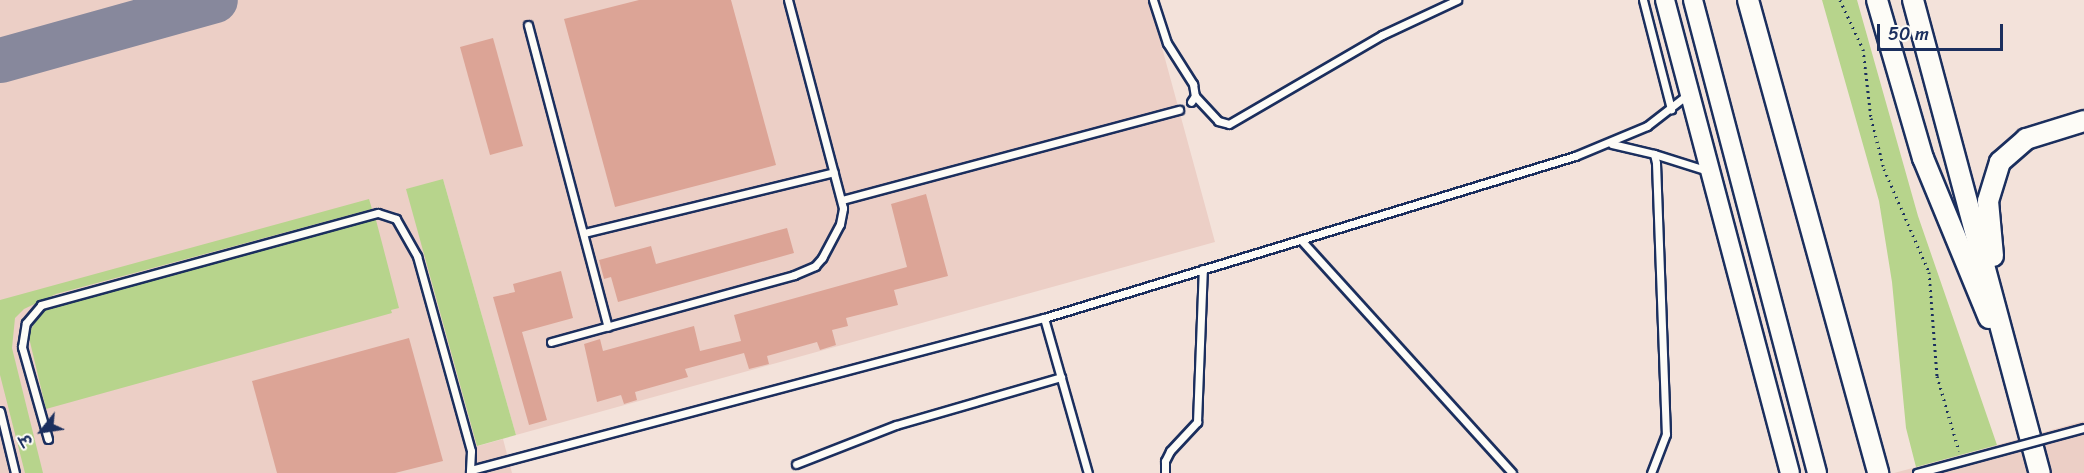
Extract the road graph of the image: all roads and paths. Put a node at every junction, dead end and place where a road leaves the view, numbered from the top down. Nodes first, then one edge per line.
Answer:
1 (788, 0) edge
2 (1153, 0) edge
3 (1457, 0) edge
4 (1643, 0) edge
5 (1665, 0) edge
6 (1693, 0) edge
7 (1748, 0) edge
8 (1840, 0) edge
9 (1877, 0) edge
10 (1913, 0) edge
11 (528, 25) dead end
12 (1689, 93) junction
13 (1671, 109) junction
14 (1179, 110) dead end
15 (2084, 121) edge
16 (1612, 144) junction
17 (1654, 154) junction
18 (834, 172) junction
19 (1710, 172) junction
20 (842, 200) junction
21 (584, 233) junction
22 (1301, 240) junction
23 (1203, 269) junction
24 (1044, 318) junction
25 (608, 327) junction
26 (551, 342) dead end
27 (2010, 364) junction
28 (1061, 377) junction
29 (0, 411) edge
30 (2084, 428) edge
31 (48, 439) dead end
32 (1961, 455) dead end
33 (796, 464) dead end
34 (471, 472) edge
35 (15, 473) edge
36 (1088, 473) edge
37 (1165, 473) edge
38 (1512, 473) edge
39 (1651, 473) edge
40 (1790, 473) edge
41 (1817, 473) edge
42 (1878, 473) edge
43 (1917, 473) edge
44 (2040, 473) edge

1 - 18 lane
2 - 3 lane
4 - 13 lane
5 - 12 street
6 - 41 street
7 - 42 main road
8 - 32 path
9 - 27 main road
10 - 27 main road
11 - 21 lane
12 - 13 lane
12 - 19 street
13 - 16 lane
14 - 20 lane
15 - 27 main road
16 - 17 lane
16 - 22 lane
17 - 19 lane
17 - 39 lane
18 - 20 lane
18 - 21 lane
19 - 40 street
20 - 25 lane
21 - 25 lane
22 - 23 lane
22 - 38 lane
23 - 24 lane
23 - 37 lane
24 - 28 lane
24 - 34 lane
25 - 26 lane
27 - 44 main road
28 - 33 lane
28 - 36 lane
29 - 35 lane
30 - 43 lane, bridge
31 - 34 lane

